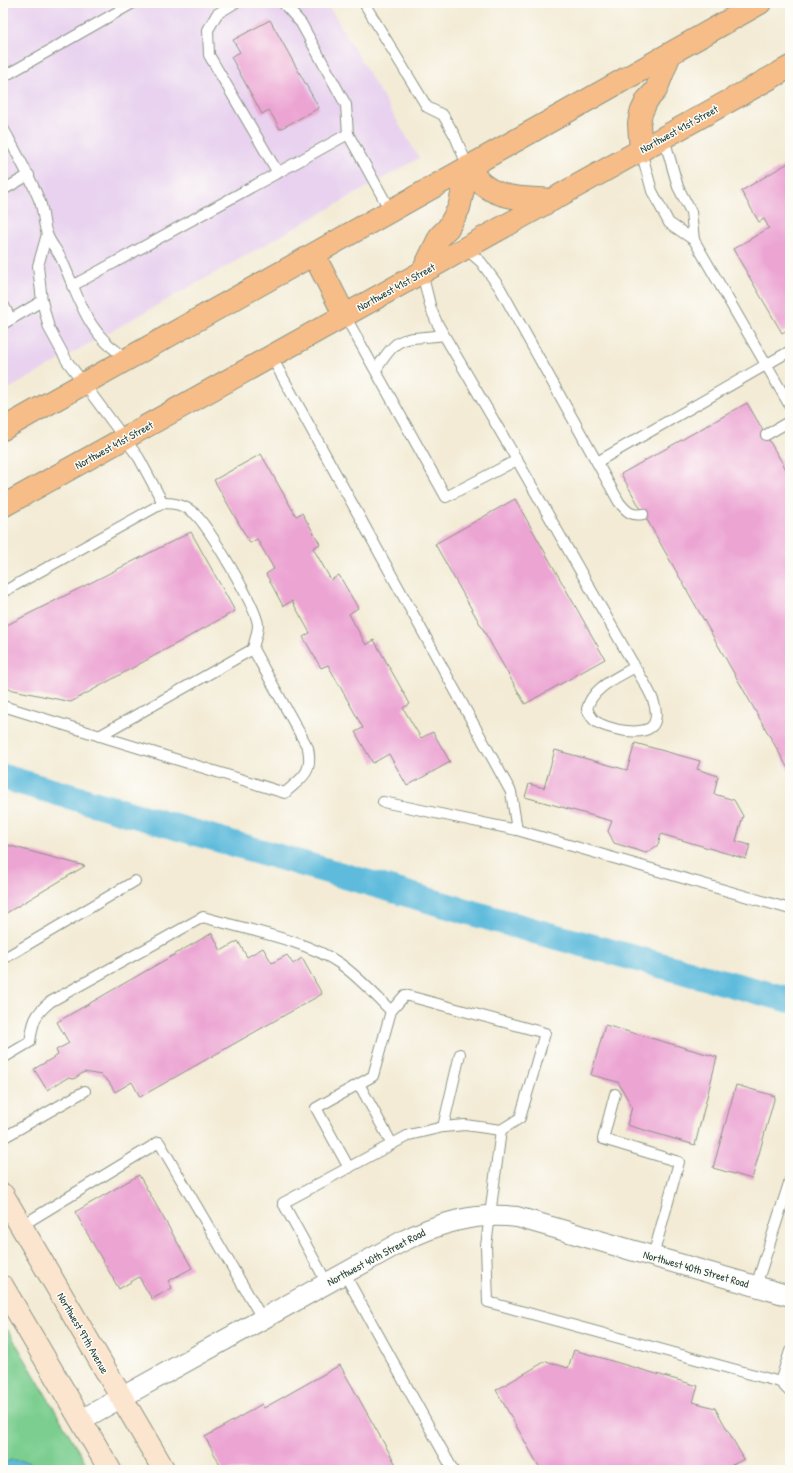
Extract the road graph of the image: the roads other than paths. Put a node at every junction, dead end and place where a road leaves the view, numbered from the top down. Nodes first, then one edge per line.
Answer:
1 (133, 3) edge
2 (235, 3) edge
3 (283, 3) edge
4 (364, 3) edge
5 (760, 3) edge
6 (670, 54) junction
7 (790, 67) edge
8 (3, 77) edge
9 (3, 128) edge
10 (348, 134) junction
11 (664, 138) junction
12 (641, 151) junction
13 (468, 167) junction
14 (278, 173) junction
15 (29, 175) junction
16 (3, 190) edge
17 (552, 200) junction
18 (391, 212) junction
19 (47, 234) junction
20 (694, 240) junction
21 (465, 248) junction
22 (314, 255) junction
23 (422, 273) junction
24 (72, 286) junction
25 (42, 302) junction
26 (3, 304) edge
27 (345, 316) junction
28 (7, 322) edge
29 (443, 335) junction
30 (790, 351) edge
31 (272, 356) junction
32 (130, 359) junction
33 (766, 365) junction
34 (376, 370) junction
35 (84, 385) junction
36 (790, 406) edge
37 (790, 421) edge
38 (3, 429) edge
39 (766, 435) dead end
40 (124, 439) junction
41 (517, 460) junction
42 (597, 462) junction
43 (163, 503) junction
44 (3, 506) edge
45 (643, 514) dead end
46 (3, 592) edge
47 (253, 649) junction
48 (635, 667) junction
49 (3, 706) edge
50 (99, 736) junction
51 (383, 802) dead end
52 (517, 830) junction
53 (135, 881) dead end
54 (790, 909) edge
55 (3, 958) edge
56 (391, 1011) junction
57 (460, 1054) dead end
58 (3, 1058) edge
59 (359, 1084) junction
60 (85, 1091) dead end
61 (615, 1094) dead end
62 (443, 1127) junction
63 (501, 1130) junction
64 (3, 1138) edge
65 (392, 1144) junction
66 (349, 1168) junction
67 (790, 1180) edge
68 (3, 1195) edge
69 (490, 1216) junction
70 (21, 1226) junction
71 (653, 1256) junction
72 (344, 1273) junction
73 (327, 1283) junction
74 (756, 1286) junction
75 (3, 1287) edge
76 (790, 1296) edge
77 (262, 1318) junction
78 (790, 1351) edge
79 (780, 1382) junction
80 (790, 1392) edge
81 (121, 1398) junction
82 (81, 1420) junction
83 (110, 1470) edge
84 (164, 1470) edge
85 (453, 1470) edge

1 - 8 lane
2 - 14 lane
3 - 10 lane
4 - 13 lane
5 - 6 main road
6 - 12 main road
6 - 13 main road
7 - 11 main road, Northwest 41st Street
9 - 15 lane
10 - 14 lane
10 - 18 lane
11 - 12 main road, Northwest 41st Street
11 - 20 lane
12 - 17 main road, Northwest 41st Street
12 - 20 lane
13 - 17 main road
13 - 18 main road
13 - 23 main road
14 - 24 lane
15 - 16 lane
15 - 19 lane
17 - 21 main road, Northwest 41st Street
18 - 22 main road
19 - 24 lane
19 - 25 lane
20 - 33 lane
21 - 23 main road, Northwest 41st Street
21 - 42 lane
22 - 27 main road
22 - 32 main road
23 - 27 main road, Northwest 41st Street
23 - 29 lane
24 - 32 lane
25 - 28 lane
25 - 35 lane
26 - 28 lane
27 - 31 main road, Northwest 41st Street
27 - 34 lane
29 - 34 lane
29 - 41 lane
30 - 33 lane
31 - 40 main road, Northwest 41st Street
31 - 52 lane
32 - 35 main road
33 - 36 lane
33 - 42 lane
34 - 41 lane
35 - 38 main road
35 - 40 lane
37 - 39 lane
40 - 43 lane
40 - 44 main road, Northwest 41st Street
41 - 48 lane
42 - 45 lane
43 - 46 lane
43 - 47 lane
47 - 50 lane
47 - 50 lane
48 - 48 lane
49 - 50 lane
51 - 52 lane
52 - 54 lane
53 - 55 lane
56 - 58 lane
56 - 59 lane
56 - 63 lane
57 - 62 lane
59 - 65 lane
59 - 66 lane
60 - 64 lane
61 - 71 lane
62 - 63 lane
62 - 65 lane
63 - 69 lane
65 - 66 lane
66 - 73 lane
67 - 74 lane
68 - 70 street, Northwest 97th Avenue
69 - 71 street, Northwest 40th Street Road
69 - 72 street, Northwest 40th Street Road
69 - 79 lane
70 - 77 lane
70 - 81 street, Northwest 97th Avenue
71 - 74 street, Northwest 40th Street Road
72 - 73 street, Northwest 40th Street Road
72 - 85 lane
73 - 77 street, Northwest 40th Street Road
74 - 76 street, Northwest 40th Street Road
75 - 82 street
77 - 81 street, Northwest 40th Street Road
78 - 79 lane
79 - 80 lane
81 - 82 street, Northwest 40th Street Road
81 - 84 street, Northwest 97th Avenue
82 - 83 street

